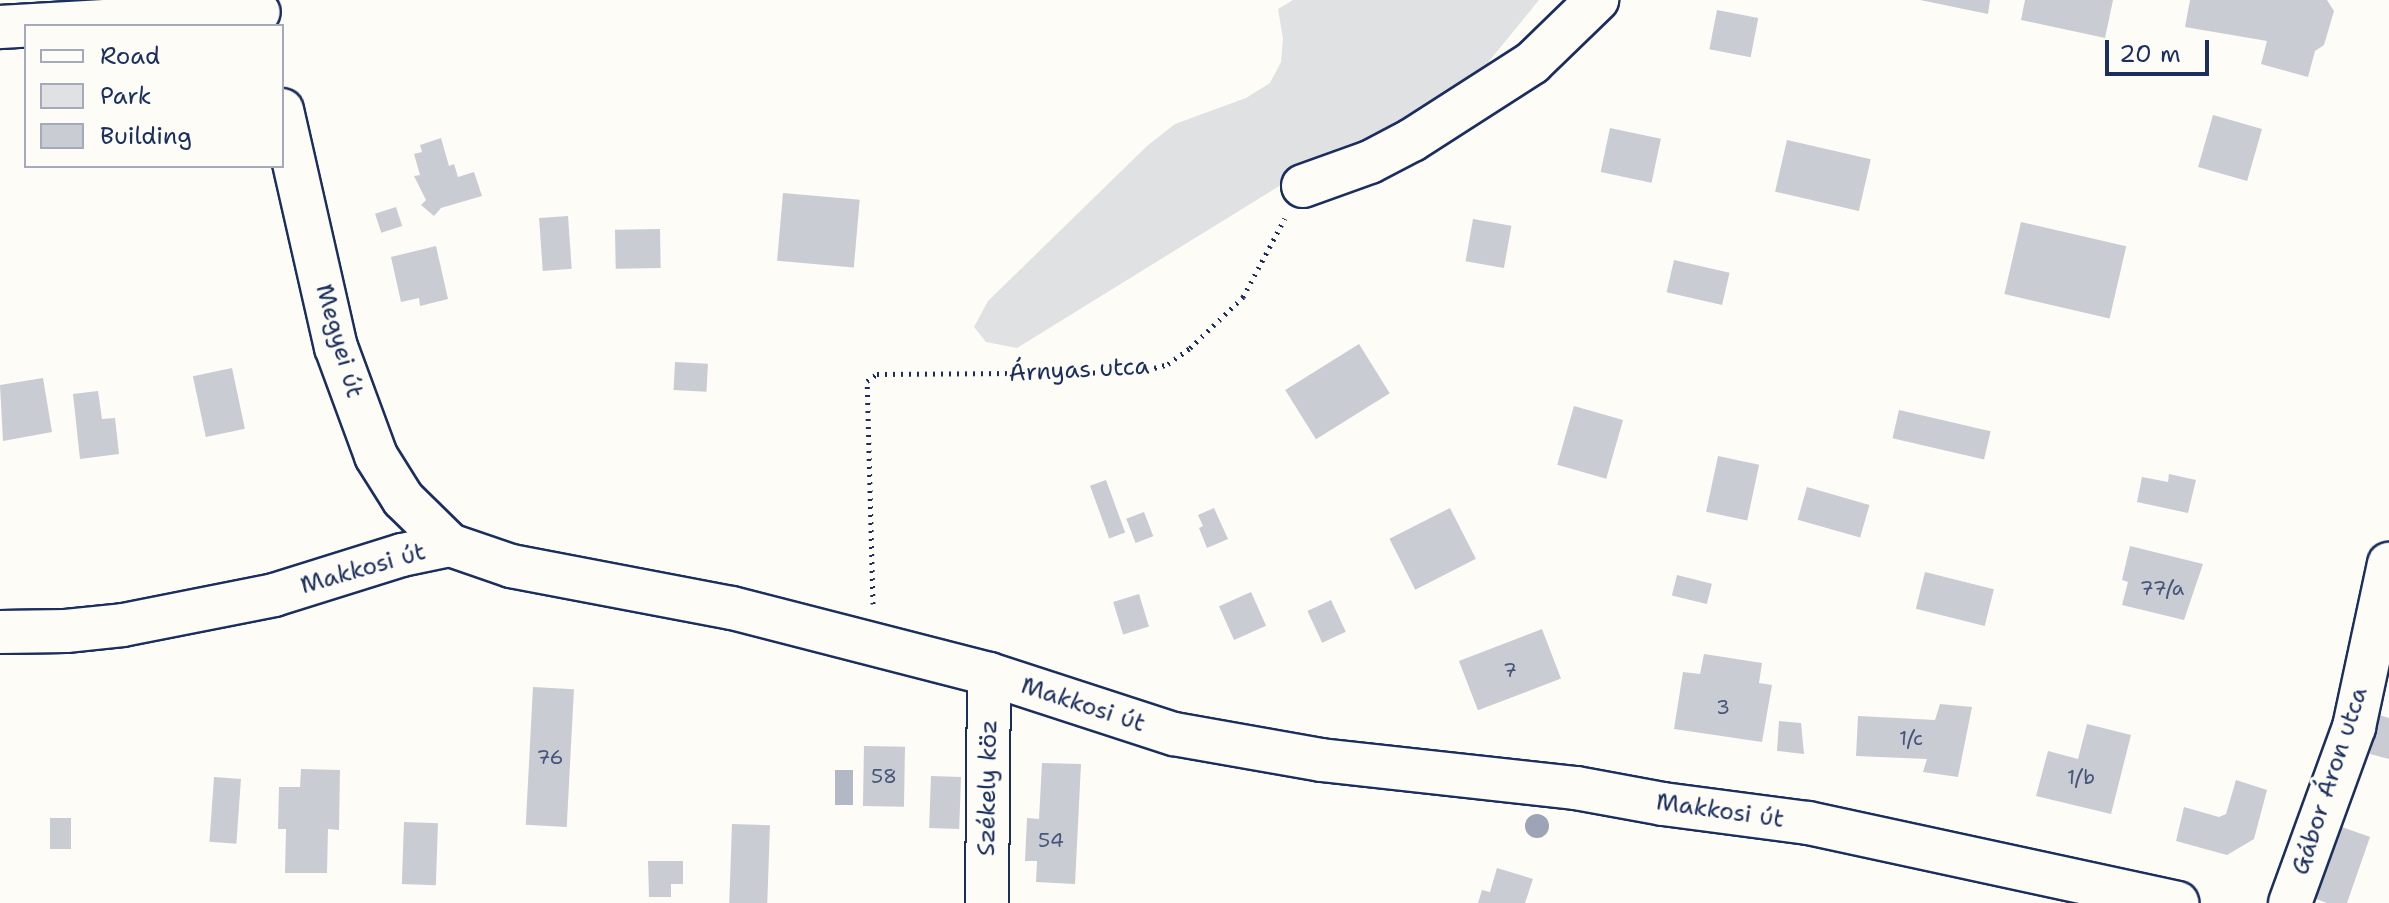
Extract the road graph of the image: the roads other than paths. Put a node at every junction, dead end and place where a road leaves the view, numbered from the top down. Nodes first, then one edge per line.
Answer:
1 (1597, 0) edge
2 (259, 13) edge
3 (56, 24) edge
4 (24, 26) edge
5 (0, 27) edge
6 (284, 119) edge
7 (1303, 186) road end
8 (450, 545) junction
9 (2389, 564) edge
10 (0, 632) edge
11 (989, 674) junction
12 (987, 903) edge
13 (2177, 903) edge
14 (2290, 903) edge

1 - 7 street
2 - 3 street
4 - 5 street
6 - 8 street, Megyei út
8 - 10 street, Makkosi út
8 - 11 street, Makkosi út
9 - 14 street, Gábor Áron utca
11 - 12 street, Székely köz
11 - 13 street, Makkosi út

